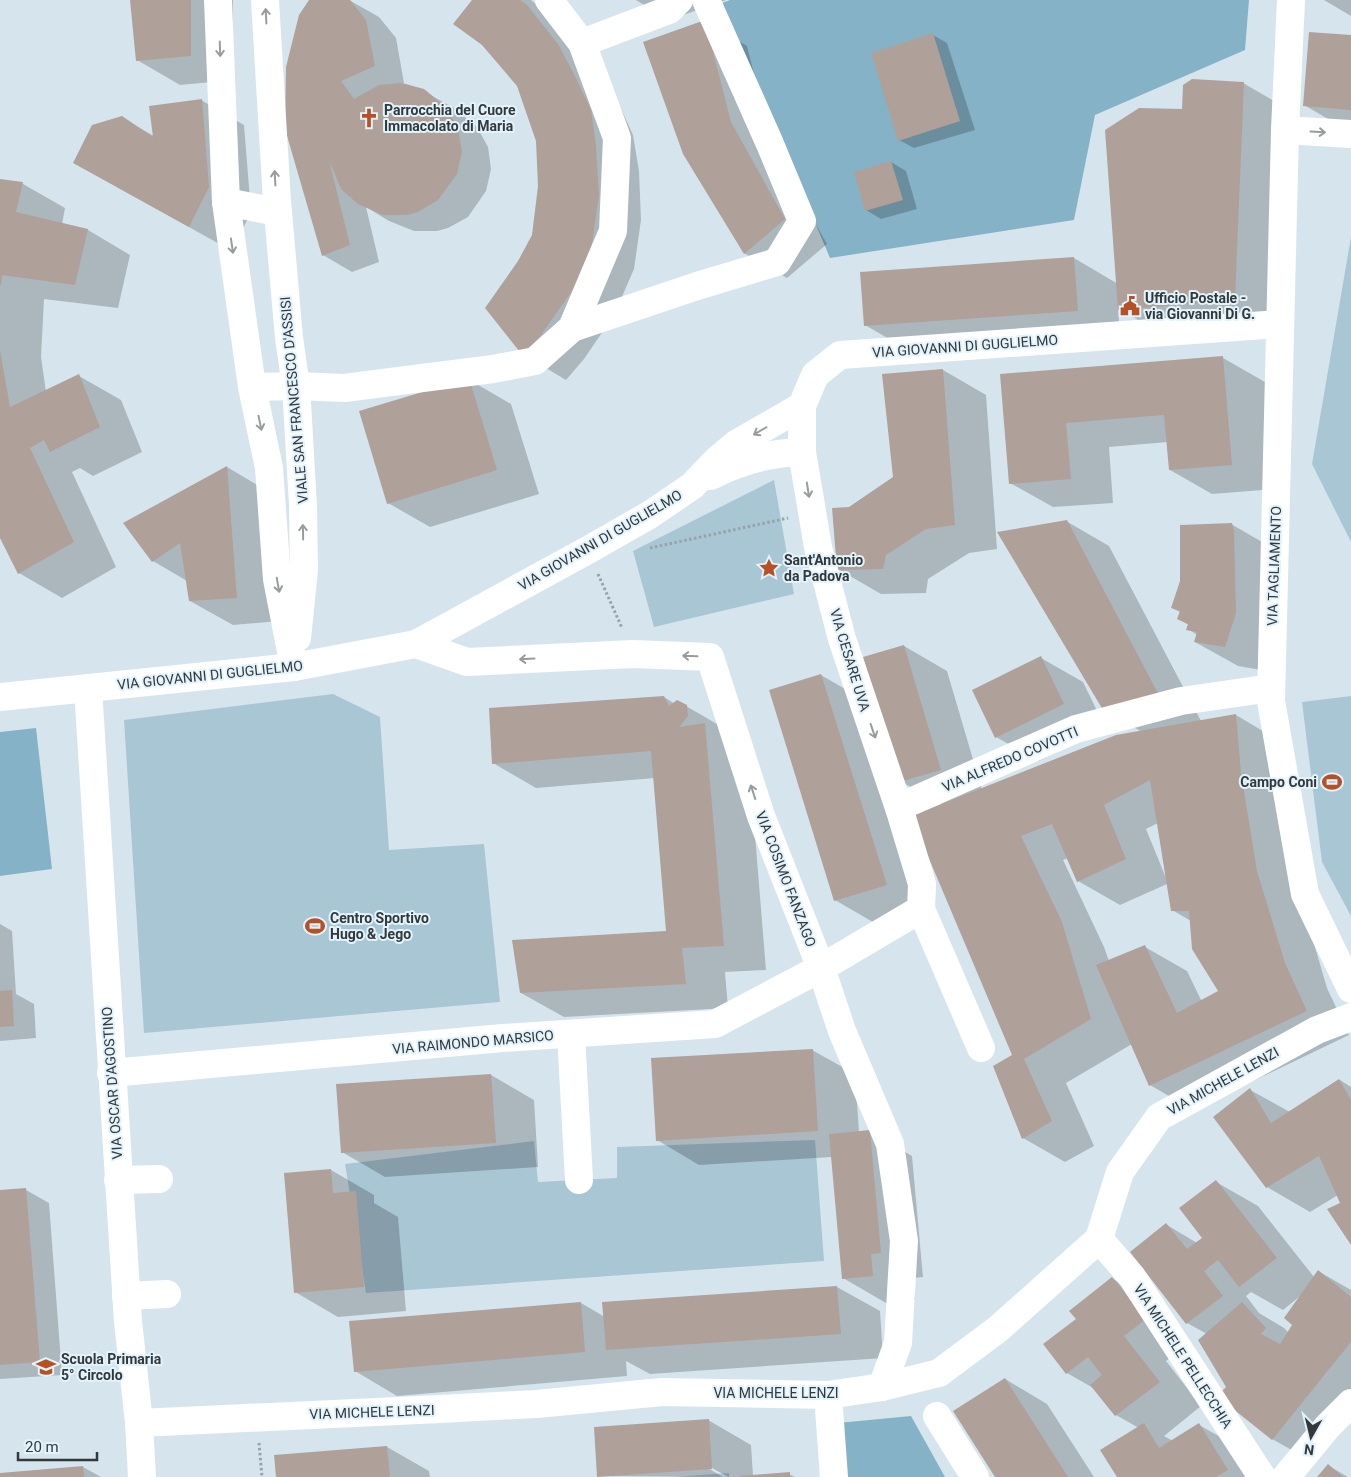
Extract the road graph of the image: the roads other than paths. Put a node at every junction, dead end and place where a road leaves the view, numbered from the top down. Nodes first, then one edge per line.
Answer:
1 (218, 0) edge
2 (265, 0) edge
3 (549, 0) edge
4 (680, 0) edge
5 (706, 0) edge
6 (1291, 0) edge
7 (582, 42) junction
8 (1285, 130) junction
9 (1351, 134) edge
10 (226, 202) junction
11 (278, 212) junction
12 (1280, 324) junction
13 (572, 328) junction
14 (296, 386) junction
15 (252, 387) junction
16 (802, 406) junction
17 (802, 452) junction
18 (692, 486) junction
19 (416, 644) junction
20 (294, 667) junction
21 (88, 688) junction
22 (1271, 688) junction
23 (0, 697) edge
24 (899, 807) junction
25 (921, 909) junction
26 (821, 968) junction
27 (1351, 988) edge
28 (1351, 1017) edge
29 (571, 1034) junction
30 (981, 1048) dead end
31 (111, 1073) junction
32 (159, 1179) dead end
33 (118, 1180) junction
34 (579, 1180) dead end
35 (1099, 1240) junction
36 (167, 1294) dead end
37 (126, 1296) junction
38 (882, 1387) junction
39 (828, 1395) junction
40 (1351, 1403) edge
41 (937, 1416) dead end
42 (139, 1423) junction
43 (142, 1477) edge
44 (834, 1477) edge
45 (975, 1477) edge
46 (1262, 1477) edge
47 (1286, 1477) edge

1 -> 10 street
11 -> 2 street, VIALE SAN FRANCESCO D'ASSISI
3 - 7 street
4 - 7 street
5 - 13 street
6 - 8 street, VIA TAGLIAMENTO
7 - 13 street
8 -> 9 street
8 - 12 street, VIA TAGLIAMENTO
10 - 11 street
10 -> 15 street
11 - 14 street, VIALE SAN FRANCESCO D'ASSISI
12 - 16 street, VIA GIOVANNI DI GUGLIELMO
12 - 22 street, VIA TAGLIAMENTO
13 - 14 street
14 - 15 street
20 -> 14 street, VIALE SAN FRANCESCO D'ASSISI
15 -> 20 street
16 - 17 street, VIA CESARE UVA
16 -> 18 street, VIA GIOVANNI DI GUGLIELMO
17 - 18 street
17 -> 24 street, VIA CESARE UVA
18 - 19 street, VIA GIOVANNI DI GUGLIELMO
19 - 20 street, VIA GIOVANNI DI GUGLIELMO
26 -> 19 street, VIA COSIMO FANZAGO
20 - 21 street, VIA GIOVANNI DI GUGLIELMO
21 - 23 street, VIA GIOVANNI DI GUGLIELMO
21 - 31 street, VIA OSCAR D'AGOSTINO
22 - 24 street, VIA ALFREDO COVOTTI
22 - 27 street, VIA TAGLIAMENTO
24 - 25 street, VIA CESARE UVA
25 - 26 street
25 - 30 street, VIA CESARE UVA
26 - 29 street, VIA RAIMONDO MARSICO
26 - 38 street, VIA COSIMO FANZAGO
28 - 35 street, VIA MICHELE LENZI
29 - 31 street, VIA RAIMONDO MARSICO
29 - 34 street
31 - 33 street, VIA OSCAR D'AGOSTINO
32 - 33 street
33 - 37 street, VIA OSCAR D'AGOSTINO
35 - 38 street, VIA MICHELE LENZI
35 - 46 street, VIA MICHELE PELLECCHIA
36 - 37 street
37 - 42 street, VIA OSCAR D'AGOSTINO
38 - 39 street, VIA MICHELE LENZI
39 - 42 street, VIA MICHELE LENZI
39 - 44 street
40 - 47 street
41 - 45 street
42 - 43 street, VIA OSCAR D'AGOSTINO

